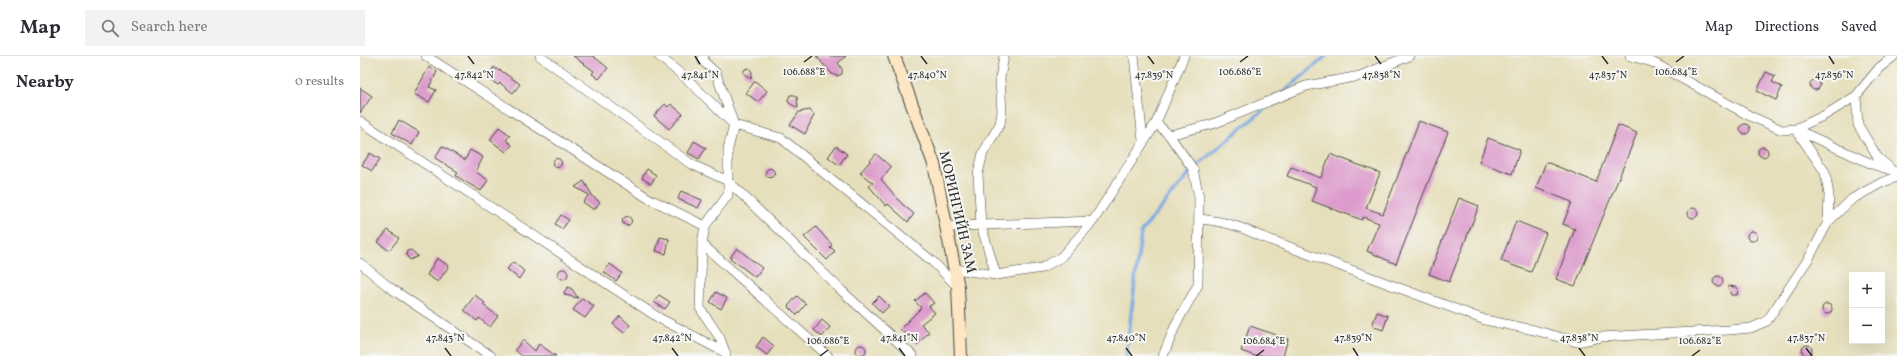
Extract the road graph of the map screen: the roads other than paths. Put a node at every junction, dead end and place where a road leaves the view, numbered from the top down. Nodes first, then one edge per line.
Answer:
1 (426, 56) edge
2 (540, 56) edge
3 (658, 56) edge
4 (704, 56) edge
5 (894, 56) edge
6 (1004, 56) edge
7 (1134, 56) edge
8 (1184, 56) edge
9 (1408, 56) edge
10 (1630, 56) edge
11 (1894, 56) edge
12 (1856, 96) junction
13 (360, 121) edge
14 (1156, 123) junction
15 (734, 125) junction
16 (1795, 129) junction
17 (1169, 135) junction
18 (1143, 141) junction
19 (1895, 173) edge
20 (728, 181) junction
21 (1199, 219) junction
22 (1093, 221) junction
23 (1828, 222) junction
24 (981, 225) junction
25 (705, 226) junction
26 (947, 227) junction
27 (702, 244) junction
28 (360, 263) edge
29 (955, 269) junction
30 (996, 275) junction
31 (958, 287) junction
32 (726, 354) edge
33 (491, 356) edge
34 (828, 356) edge
35 (913, 356) edge
36 (960, 356) edge
37 (1163, 356) edge

1 - 25 street
2 - 20 street
3 - 15 street
4 - 15 street
5 - 26 main road, МОРИНГИЙН ЗАМ
6 - 24 street
7 - 18 street
8 - 14 street
9 - 17 street
10 - 16 street
11 - 12 street
12 - 16 street
12 - 19 street
13 - 32 street
14 - 17 street
14 - 18 street
15 - 20 street
15 - 31 street
16 - 19 street
16 - 23 street
17 - 21 street
18 - 22 street
19 - 23 street
20 - 25 street
20 - 35 street
21 - 23 street
21 - 37 street
22 - 24 street
22 - 30 street
24 - 26 street
24 - 30 street
25 - 27 street
26 - 29 main road, МОРИНГИЙН ЗАМ
27 - 32 street
27 - 34 street
28 - 33 street
29 - 30 street
29 - 31 main road, МОРИНГИЙН ЗАМ
31 - 36 main road, МОРИНГИЙН ЗАМ

